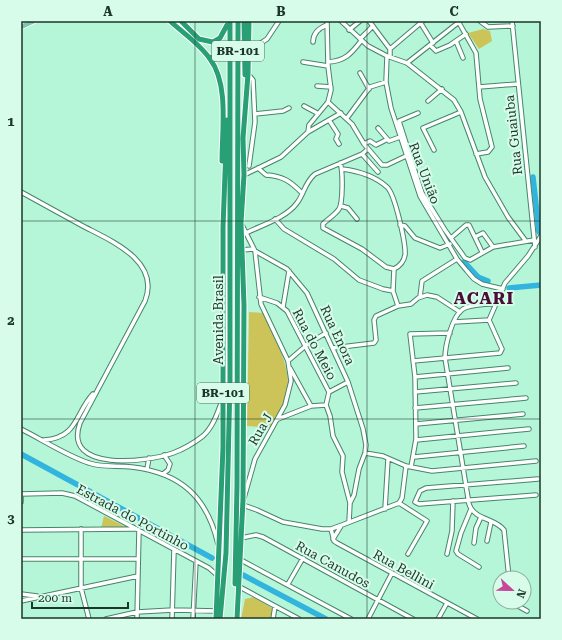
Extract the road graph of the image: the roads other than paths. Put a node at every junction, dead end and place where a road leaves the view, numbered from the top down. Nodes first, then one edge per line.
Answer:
1 (34, 21) edge
2 (170, 21) edge
3 (181, 21) edge
4 (238, 21) edge
5 (244, 21) edge
6 (249, 21) edge
7 (279, 21) edge
8 (342, 21) edge
9 (360, 21) edge
10 (369, 21) edge
11 (459, 21) edge
12 (480, 21) edge
13 (512, 21) edge
14 (228, 22) edge
15 (421, 22) edge
16 (327, 23) edge
17 (373, 26) junction
18 (513, 26) junction
19 (21, 27) edge
20 (349, 30) junction
21 (466, 34) junction
22 (361, 40) junction
23 (456, 41) junction
24 (213, 42) junction
25 (313, 42) dead end
26 (432, 44) junction
27 (390, 49) junction
28 (249, 52) junction
29 (389, 56) junction
30 (209, 57) junction
31 (463, 58) dead end
32 (303, 62) dead end
33 (407, 63) junction
34 (328, 64) junction
35 (360, 73) dead end
36 (248, 74) junction
37 (238, 82) junction
38 (386, 82) junction
39 (518, 84) junction
40 (317, 86) dead end
41 (331, 87) junction
42 (479, 87) junction
43 (369, 89) junction
44 (442, 89) junction
45 (246, 94) junction
46 (253, 94) junction
47 (428, 101) dead end
48 (328, 102) junction
49 (304, 106) dead end
50 (289, 108) dead end
51 (461, 112) junction
52 (317, 113) junction
53 (341, 113) junction
54 (255, 114) junction
55 (418, 114) dead end
56 (347, 118) junction
57 (329, 120) junction
58 (378, 128) dead end
59 (308, 132) junction
60 (243, 138) junction
61 (402, 139) junction
62 (386, 140) junction
63 (338, 144) dead end
64 (364, 144) junction
65 (230, 146) junction
66 (368, 149) junction
67 (434, 150) dead end
68 (362, 154) junction
69 (476, 154) junction
70 (406, 156) junction
71 (340, 163) junction
72 (246, 165) junction
73 (258, 168) junction
74 (415, 168) junction
75 (253, 169) junction
76 (342, 169) junction
77 (410, 170) junction
78 (378, 172) dead end
79 (244, 175) junction
80 (416, 178) junction
81 (224, 191) junction
82 (21, 192) edge
83 (302, 193) junction
84 (341, 206) junction
85 (224, 214) junction
86 (357, 219) dead end
87 (275, 220) junction
88 (241, 224) junction
89 (400, 225) junction
90 (246, 233) junction
91 (541, 236) edge
92 (475, 237) junction
93 (452, 240) junction
94 (525, 240) junction
95 (534, 240) junction
96 (449, 245) junction
97 (493, 247) junction
98 (535, 247) junction
99 (242, 250) junction
100 (254, 250) junction
101 (482, 252) junction
102 (457, 259) junction
103 (394, 268) junction
104 (289, 271) junction
105 (503, 289) junction
106 (393, 291) junction
107 (259, 297) junction
108 (420, 297) junction
109 (497, 303) junction
110 (398, 306) junction
111 (283, 307) junction
112 (460, 312) junction
113 (489, 320) junction
114 (454, 322) junction
115 (223, 325) junction
116 (326, 333) junction
117 (450, 333) junction
118 (304, 346) junction
119 (333, 348) junction
120 (445, 358) junction
121 (288, 361) junction
122 (413, 361) junction
123 (290, 368) junction
124 (508, 368) dead end
125 (448, 373) junction
126 (415, 377) junction
127 (348, 382) junction
128 (516, 383) dead end
129 (450, 389) junction
130 (95, 392) junction
131 (329, 392) junction
132 (415, 392) junction
133 (526, 398) dead end
134 (223, 399) junction
135 (453, 404) junction
136 (326, 405) junction
137 (311, 406) junction
138 (415, 408) junction
139 (229, 413) junction
140 (523, 414) dead end
141 (278, 420) junction
142 (456, 420) junction
143 (416, 424) junction
144 (21, 429) edge
145 (529, 430) dead end
146 (458, 436) junction
147 (43, 440) junction
148 (416, 440) junction
149 (524, 446) dead end
150 (461, 452) junction
151 (365, 454) junction
152 (164, 455) junction
153 (414, 457) junction
154 (149, 458) junction
155 (388, 459) junction
156 (536, 461) dead end
157 (406, 466) junction
158 (411, 467) junction
159 (464, 468) junction
160 (147, 469) junction
161 (163, 474) junction
162 (538, 479) dead end
163 (466, 484) junction
164 (21, 494) edge
165 (536, 495) dead end
166 (469, 500) junction
167 (453, 501) junction
168 (21, 502) edge
169 (415, 502) junction
170 (243, 503) junction
171 (350, 503) junction
172 (399, 503) junction
173 (385, 509) junction
174 (471, 509) junction
175 (411, 511) junction
176 (481, 517) junction
177 (125, 522) junction
178 (349, 522) junction
179 (491, 522) junction
180 (342, 525) junction
181 (81, 529) junction
182 (122, 529) junction
183 (331, 529) junction
184 (21, 530) edge
185 (138, 530) junction
186 (241, 538) junction
187 (333, 539) junction
188 (487, 541) dead end
189 (474, 543) dead end
190 (174, 550) junction
191 (219, 551) junction
192 (408, 554) dead end
193 (447, 554) dead end
194 (239, 558) junction
195 (303, 558) junction
196 (21, 559) edge
197 (81, 559) junction
198 (138, 559) junction
199 (196, 562) junction
200 (219, 564) junction
201 (479, 567) dead end
202 (209, 568) junction
203 (508, 570) edge
204 (392, 573) junction
205 (138, 576) junction
206 (218, 576) junction
207 (288, 584) junction
208 (238, 586) junction
209 (81, 588) junction
210 (21, 594) edge
211 (38, 597) junction
212 (378, 600) junction
213 (21, 601) edge
214 (447, 603) junction
215 (275, 606) junction
216 (173, 610) junction
217 (194, 610) junction
218 (217, 611) junction
219 (137, 612) junction
220 (89, 619) edge
221 (106, 619) edge
222 (137, 619) edge
223 (172, 619) edge
224 (193, 619) edge
225 (216, 619) edge
226 (220, 619) edge
227 (235, 619) edge
228 (272, 619) edge
229 (299, 619) edge
230 (351, 619) edge
231 (368, 619) edge
232 (414, 619) edge
233 (438, 619) edge
234 (477, 619) edge

1 - 19 main road
2 - 30 highway
3 - 24 highway
4 - 37 highway, Avenida Brasil / BR-101
5 - 45 highway, Avenida Brasil
6 - 28 highway, Avenida Brasil
7 - 28 street
8 - 20 street
9 - 20 street
10 - 17 street
11 - 21 street
11 - 26 street
12 - 18 street
13 - 18 street, Rua Guaiuba
14 - 24 highway
14 - 65 highway, Avenida Brasil / BR-101
14 - 81 highway, Avenida Brasil
15 - 26 street
15 - 27 street
16 - 25 street
16 - 34 street
17 - 22 street
17 - 27 street
18 - 39 street, Rua Guaiuba
20 - 22 street
21 - 23 street
21 - 42 street
22 - 29 street
22 - 34 street
23 - 26 street
23 - 31 street
24 - 30 highway
26 - 33 street
27 - 29 street, Rua União
28 - 36 highway, Avenida Brasil
29 - 33 street
29 - 38 street, Rua União
30 - 81 highway, Avenida Brasil / BR-101
32 - 34 street
33 - 44 street
34 - 41 street
35 - 43 street
36 - 45 highway, Avenida Brasil
36 - 46 street
37 - 60 highway
37 - 227 highway, Avenida Brasil / BR-101
38 - 43 street
38 - 61 street, Rua União
39 - 42 street
39 - 95 street, Rua Guaiuba
40 - 41 street
41 - 48 street
42 - 69 street
43 - 56 street
44 - 47 street
44 - 51 street
45 - 46 street
45 - 60 highway, Avenida Brasil
46 - 54 street
48 - 52 street
48 - 53 street
49 - 52 street
50 - 54 street
51 - 67 street
51 - 69 street
52 - 59 street
53 - 56 street
53 - 57 street
54 - 72 street
55 - 61 street
56 - 64 street
57 - 59 street
57 - 63 street
58 - 62 street
59 - 73 street
60 - 72 highway, Avenida Brasil / BR-101
61 - 62 street
61 - 70 street, Rua União
61 - 74 street
62 - 64 street
64 - 66 street
65 - 85 highway
65 - 139 highway, Avenida Brasil / BR-101
66 - 68 street
66 - 70 street
68 - 71 street
68 - 78 street
69 - 94 street
70 - 77 street, Rua União
71 - 76 street
71 - 83 street
72 - 75 street
72 - 79 highway, Avenida Brasil / BR-101
73 - 75 street
73 - 83 street
74 - 77 street
74 - 80 street
75 - 79 street
76 - 84 street
76 - 89 street
77 - 80 street, Rua União
79 - 88 highway, Avenida Brasil / BR-101
80 - 93 street
80 - 96 street, Rua União
81 - 85 highway, Avenida Brasil
82 - 130 street
83 - 87 street
84 - 86 street
84 - 103 street
85 - 115 highway, Avenida Brasil / BR-101
87 - 90 street
87 - 106 street
88 - 90 street
88 - 99 highway, Avenida Brasil / BR-101
89 - 96 street
89 - 103 street
90 - 100 street
91 - 98 street
92 - 93 street
92 - 97 street
92 - 101 street
93 - 96 street
93 - 101 street
94 - 95 street
94 - 97 street
95 - 98 street, Rua Guaiuba
96 - 102 street, Rua União
97 - 101 street
98 - 105 street
99 - 100 street
99 - 170 highway, Avenida Brasil / BR-101
100 - 104 street, Rua Enora
100 - 107 street, Rua J
102 - 105 street, Rua União
102 - 108 street
103 - 106 street
104 - 111 street
104 - 116 street, Rua Enora
105 - 109 street
106 - 110 street
107 - 111 street, Rua do Meio
107 - 121 street, Rua J
108 - 110 street
108 - 112 street
109 - 112 street
109 - 113 street
110 - 119 street
111 - 118 street, Rua do Meio
112 - 114 street
113 - 114 street
113 - 120 street
114 - 117 street
115 - 134 highway, Avenida Brasil / BR-101
115 - 139 highway
116 - 118 street
116 - 119 street, Rua Enora
117 - 120 street
117 - 122 street
118 - 121 street
118 - 131 street, Rua do Meio
119 - 127 street, Rua Enora
120 - 122 street
120 - 125 street
121 - 123 street, Rua J
122 - 126 street
123 - 137 street, Rua J
123 - 141 street, Rua J
124 - 125 street
125 - 126 street
125 - 129 street
126 - 132 street
127 - 131 street
127 - 151 street, Rua Enora
128 - 129 street
129 - 132 street
129 - 135 street
130 - 147 street
130 - 154 street
131 - 136 street
132 - 138 street
133 - 135 street
134 - 152 street
134 - 191 highway, Avenida Brasil / BR-101
135 - 138 street
135 - 142 street
136 - 137 street
136 - 171 street
137 - 141 street
138 - 143 street
139 - 226 highway, Avenida Brasil / BR-101
140 - 142 street
141 - 170 street, Rua J
142 - 143 street
142 - 146 street
143 - 148 street
144 - 147 street
145 - 146 street
146 - 148 street
146 - 150 street
147 - 160 street
148 - 153 street
149 - 150 street
150 - 153 street
150 - 159 street
151 - 155 street
151 - 171 street, Rua Enora
152 - 154 street
152 - 161 street
153 - 158 street
154 - 160 street
155 - 157 street
155 - 173 street
156 - 159 street
157 - 158 street
157 - 172 street
158 - 159 street
159 - 163 street
160 - 161 street
161 - 191 street
162 - 163 street
163 - 166 street
163 - 169 street
164 - 168 street
164 - 177 street, Estrada do Portinho
165 - 166 street
166 - 167 street
166 - 174 street
167 - 169 street
167 - 193 street
169 - 175 street
170 - 183 street
170 - 186 highway, Avenida Brasil / BR-101
171 - 178 street
172 - 173 street
172 - 175 street
173 - 178 street
174 - 176 street
174 - 201 street
175 - 192 street
176 - 179 street
176 - 189 street
177 - 182 street
177 - 185 street, Estrada do Portinho
178 - 180 street
179 - 188 street
179 - 203 street
180 - 183 street
180 - 187 street
181 - 182 street
181 - 184 street
181 - 197 street
182 - 185 street
183 - 187 street
185 - 190 street, Estrada do Portinho
185 - 198 street
186 - 194 highway, Avenida Brasil / BR-101
186 - 195 street, Rua Canudos
187 - 204 street, Rua Bellini
190 - 199 street, Estrada do Portinho
190 - 216 street
191 - 200 highway, Avenida Brasil / BR-101
194 - 207 street
194 - 208 highway, Avenida Brasil / BR-101
195 - 207 street
195 - 212 street, Rua Canudos
196 - 197 street
197 - 198 street
197 - 209 street
198 - 205 street
199 - 202 street, Estrada do Portinho
199 - 217 street
200 - 202 street
200 - 206 highway, Avenida Brasil / BR-101
202 - 206 street, Estrada do Portinho
204 - 212 street
204 - 214 street, Rua Bellini
205 - 209 street
205 - 219 street
206 - 218 highway, Avenida Brasil / BR-101
207 - 230 street
208 - 215 street
208 - 227 highway, Avenida Brasil / BR-101
209 - 211 street
209 - 220 street
210 - 211 street
211 - 213 street
212 - 231 street
212 - 232 street, Rua Canudos
214 - 233 street
214 - 234 street, Rua Bellini
215 - 228 street
215 - 229 street
216 - 217 street
216 - 219 street
216 - 223 street
217 - 218 street
217 - 224 street
218 - 225 highway, Avenida Brasil / BR-101
219 - 221 street
219 - 222 street

